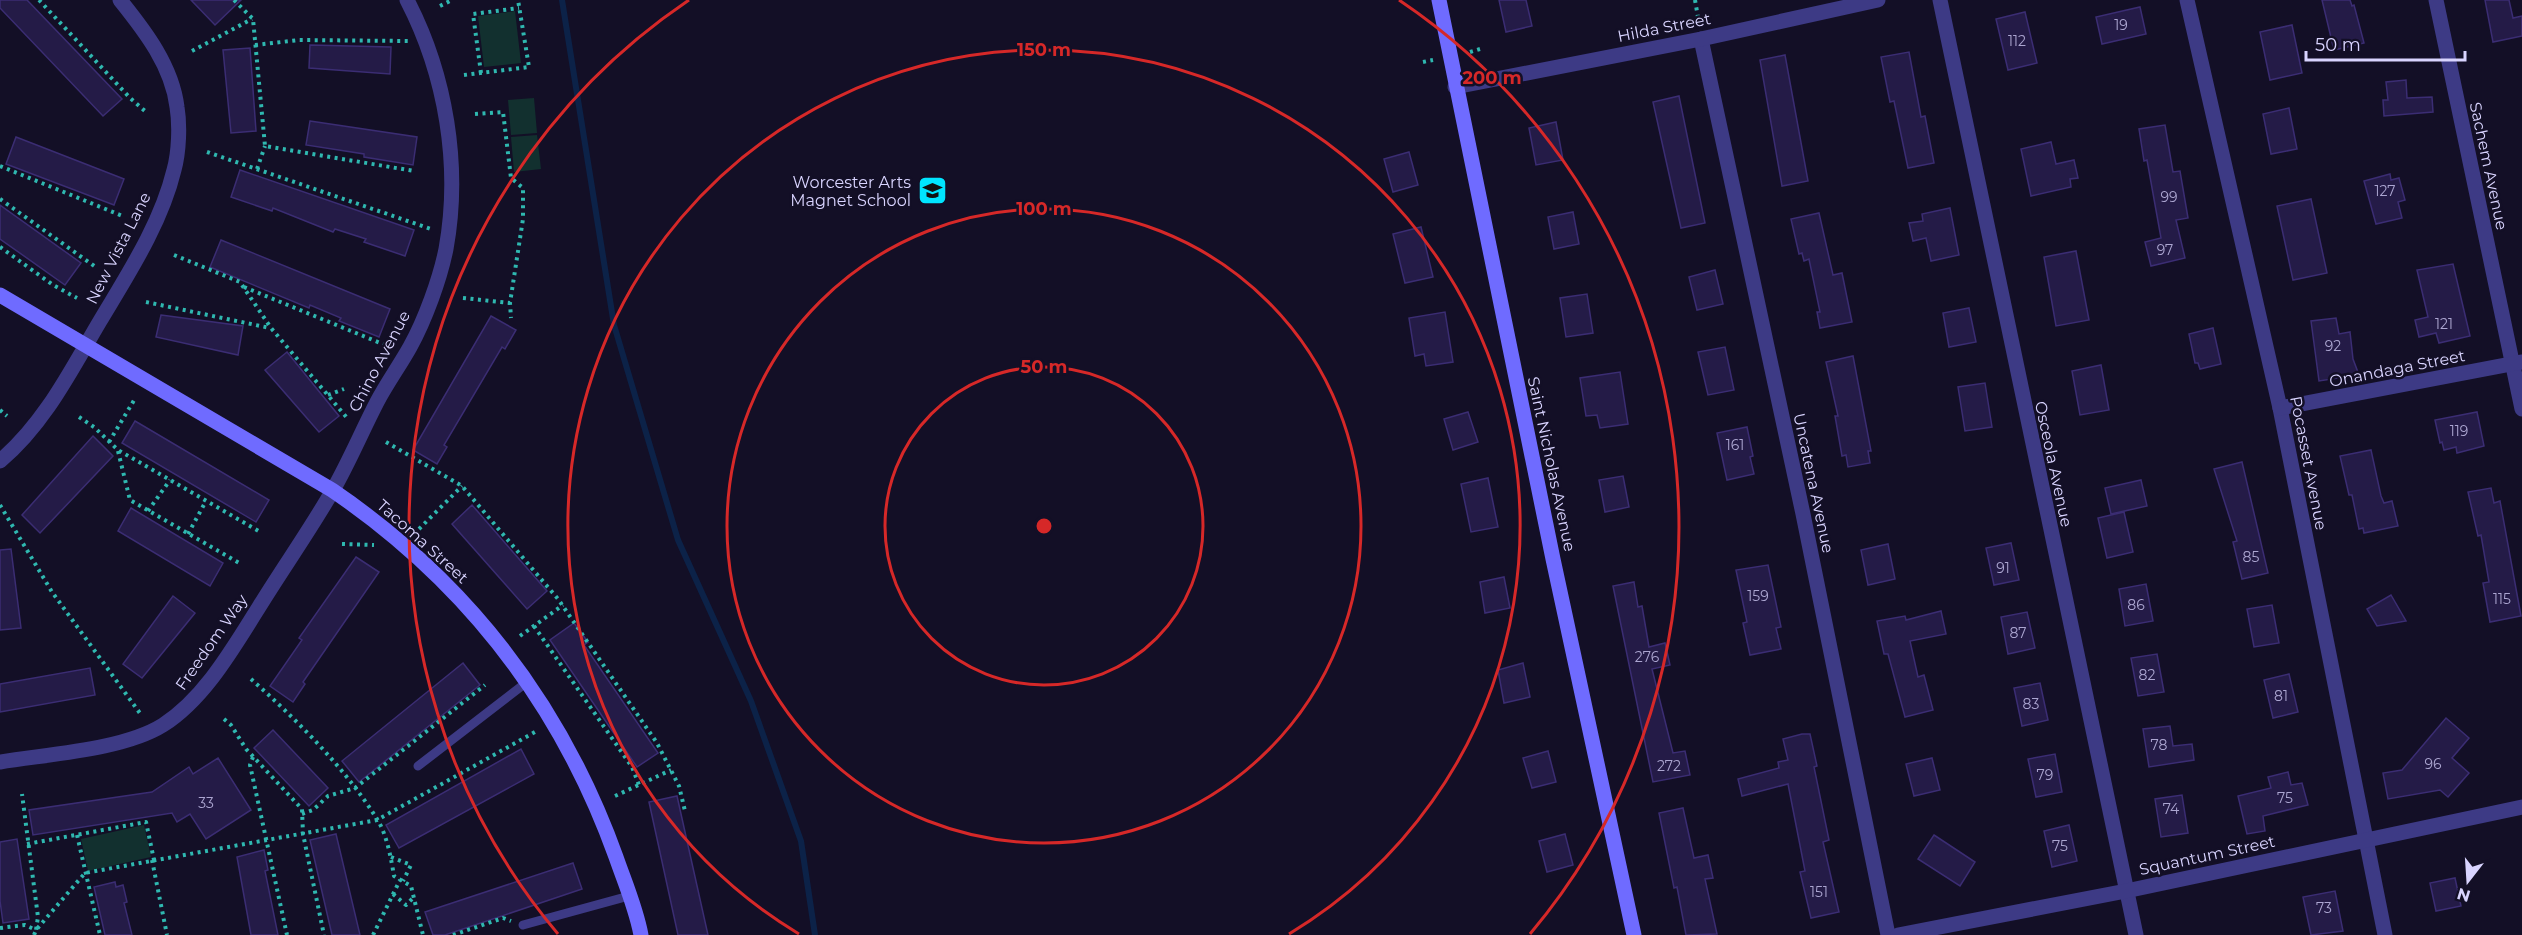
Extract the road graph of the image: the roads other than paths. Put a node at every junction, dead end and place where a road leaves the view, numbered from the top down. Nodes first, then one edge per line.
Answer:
1 (120, 0) edge
2 (407, 0) edge
3 (1439, 0) edge
4 (1878, 0) edge
5 (1940, 0) edge
6 (2187, 0) edge
7 (2436, 0) edge
8 (1701, 39) junction
9 (1455, 87) junction
10 (0, 295) edge
11 (85, 346) junction
12 (2517, 363) edge
13 (2280, 408) junction
14 (2522, 409) edge
15 (0, 461) edge
16 (332, 490) junction
17 (527, 682) junction
18 (0, 762) edge
19 (418, 766) dead end
20 (2522, 807) edge
21 (2365, 840) junction
22 (2126, 891) junction
23 (629, 896) junction
24 (523, 925) road end
25 (641, 935) edge
26 (1634, 935) edge
27 (1888, 935) edge
28 (1898, 935) edge
29 (2136, 935) edge
30 (2385, 935) edge

1 - 11 street, New Vista Lane
2 - 16 street, Chino Avenue
3 - 9 street, Saint Nicholas Avenue
4 - 8 street, Hilda Street
5 - 22 street, Osceola Avenue
6 - 13 street, Pocasset Avenue
7 - 12 street, Sachem Avenue
8 - 9 street, Hilda Street
8 - 27 street, Uncatena Avenue
9 - 26 street, Saint Nicholas Avenue
10 - 11 street, Tacoma Street
11 - 15 street, New Vista Lane
11 - 16 street, Tacoma Street
12 - 13 street, Onandaga Street
12 - 14 street, Sachem Avenue
13 - 21 street, Pocasset Avenue
16 - 17 street, Tacoma Street
16 - 18 street, Freedom Way
17 - 19 lane
17 - 23 street, Tacoma Street
20 - 21 street, Squantum Street
21 - 22 street, Squantum Street
21 - 30 street, Pocasset Avenue
22 - 28 street, Squantum Street
22 - 29 street, Osceola Avenue
23 - 24 lane
23 - 25 street, Tacoma Street

